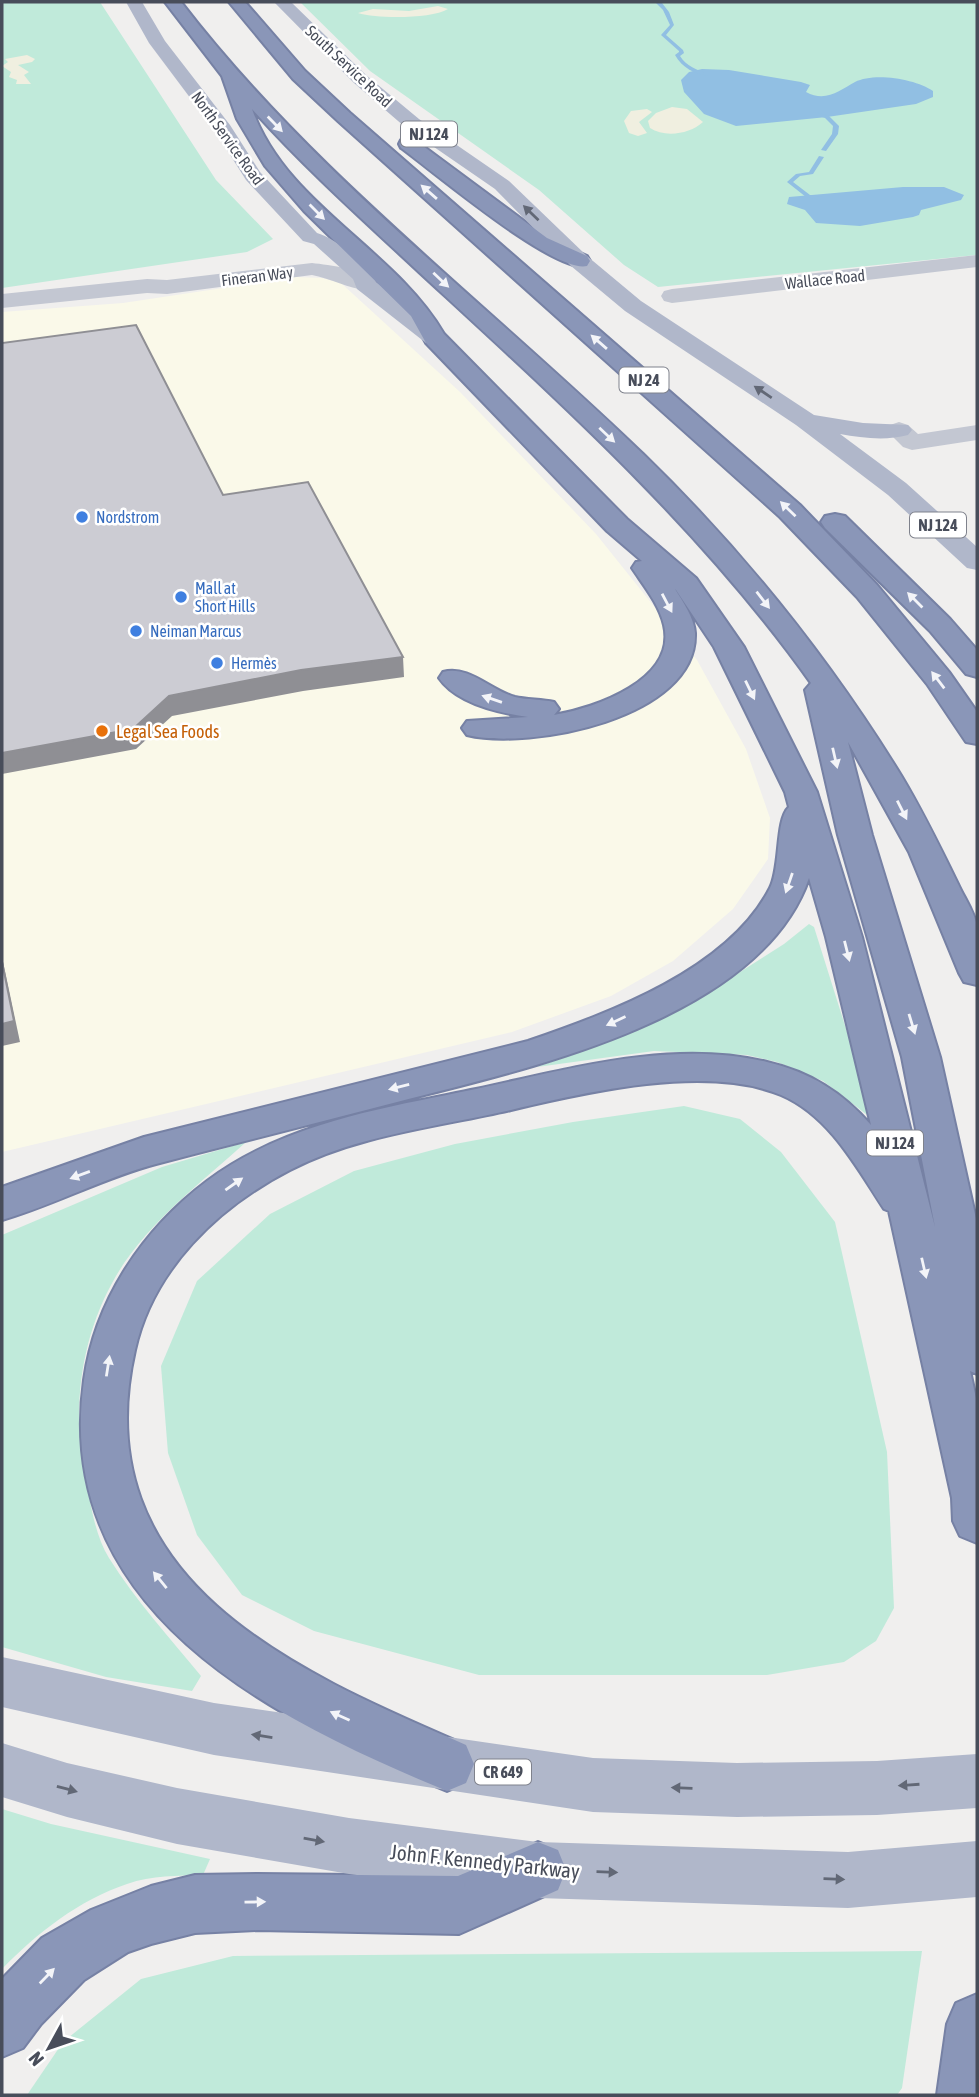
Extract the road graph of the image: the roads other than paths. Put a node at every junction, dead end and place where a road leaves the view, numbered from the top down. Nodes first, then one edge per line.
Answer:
1 (134, 2) edge
2 (173, 2) edge
3 (237, 2) edge
4 (282, 2) edge
5 (281, 53) junction
6 (230, 73) junction
7 (310, 237) junction
8 (579, 261) junction
9 (977, 261) edge
10 (365, 284) junction
11 (147, 286) junction
12 (672, 296) dead end
13 (2, 301) edge
14 (435, 338) junction
15 (623, 362) junction
16 (977, 418) edge
17 (805, 420) junction
18 (977, 433) edge
19 (905, 436) junction
20 (897, 489) junction
21 (617, 525) junction
22 (977, 562) edge
23 (816, 668) junction
24 (977, 668) edge
25 (454, 678) dead end
26 (632, 698) junction
27 (478, 728) dead end
28 (977, 736) edge
29 (801, 792) junction
30 (977, 973) edge
31 (2, 1204) edge
32 (913, 1219) junction
33 (977, 1355) edge
34 (977, 1503) edge
35 (2, 1682) edge
36 (447, 1764) junction
37 (2, 1770) edge
38 (977, 1780) edge
39 (977, 1868) edge
40 (538, 1870) junction
41 (977, 2026) edge
42 (2, 2027) edge
43 (967, 2095) edge

1 - 7 main road, North Service Road / NJ 124
2 - 6 highway
3 - 5 highway, NJ 24
8 -> 4 main road, South Service Road / NJ 124
5 - 8 highway
15 -> 5 highway, NJ 24
6 -> 14 highway
6 -> 23 highway
7 - 10 main road, North Service Road / NJ 124
7 - 11 street, Fineran Way
17 -> 8 main road, NJ 124
9 - 12 street, Wallace Road
10 - 11 street, Fineran Way
10 - 14 main road, North Service Road / NJ 124
11 - 13 street, Fineran Way
14 - 21 highway, NJ 124
24 -> 15 highway
28 -> 15 highway, NJ 24
16 - 19 street
17 - 19 main road
17 - 20 main road, NJ 124
18 - 19 street
19 - 20 main road
20 - 22 main road, NJ 124
21 -> 26 highway
21 -> 29 highway, NJ 124
23 -> 30 highway
23 -> 33 highway
26 -> 25 highway
26 - 27 highway
29 -> 31 highway
29 -> 32 highway, NJ 124
32 -> 34 highway, NJ 124
36 -> 32 highway
36 -> 35 main road, CR 649
38 -> 36 main road, CR 649
37 -> 40 main road, John F. Kennedy Parkway
40 -> 39 main road, John F. Kennedy Parkway
42 -> 40 highway
41 - 43 highway

